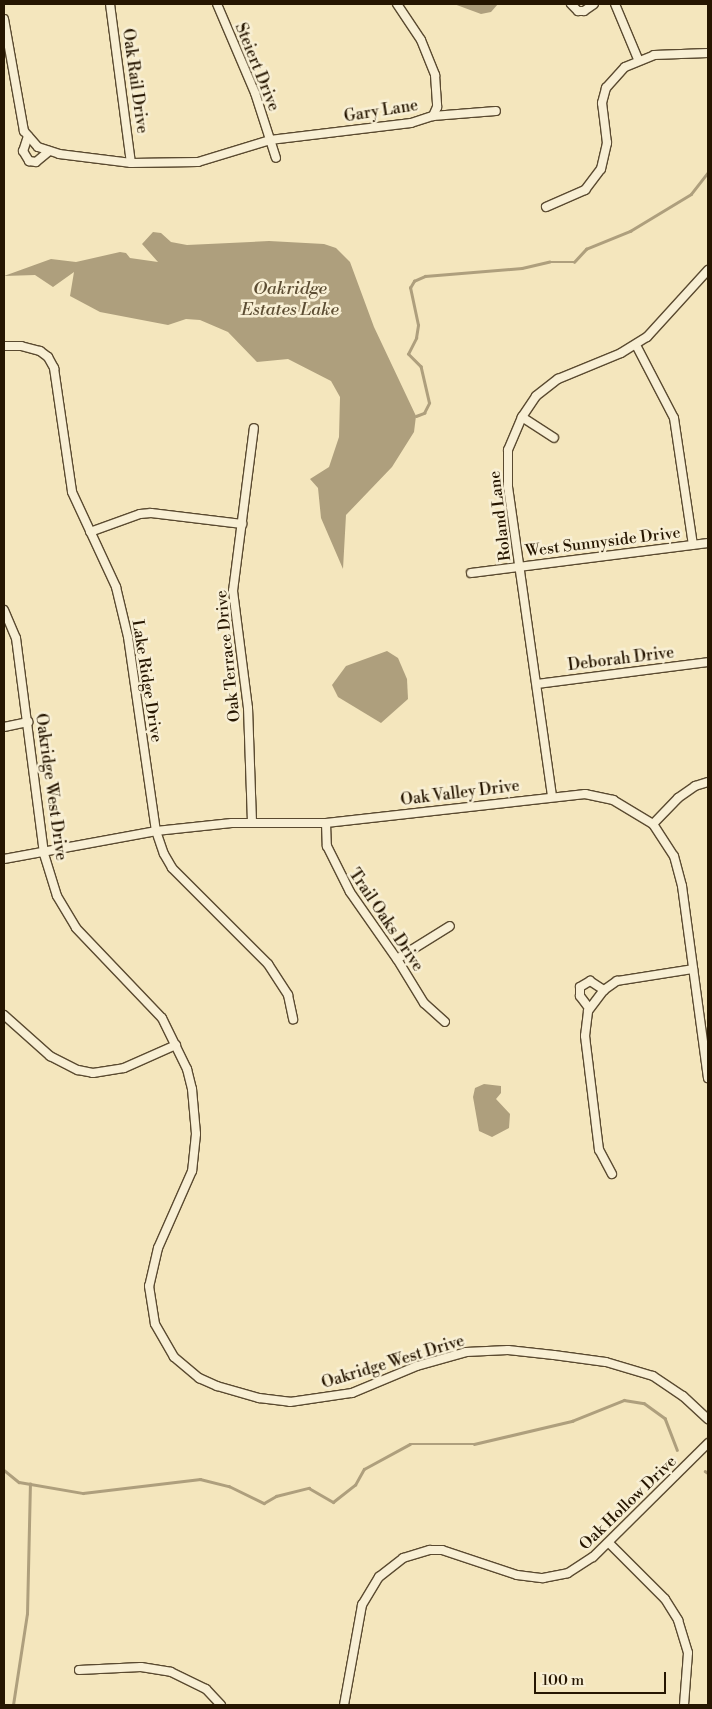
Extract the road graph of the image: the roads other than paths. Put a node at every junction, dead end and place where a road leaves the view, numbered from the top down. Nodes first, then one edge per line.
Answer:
1 (110, 4) edge
2 (217, 4) edge
3 (397, 4) edge
4 (571, 4) edge
5 (594, 4) edge
6 (615, 4) edge
7 (4, 19) edge
8 (708, 53) edge
9 (638, 59) junction
10 (496, 111) dead end
11 (433, 116) junction
12 (28, 136) junction
13 (270, 140) junction
14 (49, 152) junction
15 (276, 158) dead end
16 (131, 163) junction
17 (546, 207) dead end
18 (708, 270) edge
19 (636, 345) junction
20 (4, 346) edge
21 (522, 417) junction
22 (254, 428) dead end
23 (554, 438) dead end
24 (242, 524) junction
25 (90, 532) junction
26 (708, 543) edge
27 (692, 545) junction
28 (520, 567) junction
29 (471, 573) dead end
30 (4, 610) edge
31 (708, 662) edge
32 (537, 684) junction
33 (28, 722) junction
34 (4, 726) edge
35 (708, 782) edge
36 (552, 796) junction
37 (252, 822) junction
38 (326, 822) junction
39 (653, 824) junction
40 (156, 831) junction
41 (44, 854) junction
42 (4, 859) edge
43 (450, 926) dead end
44 (398, 959) junction
45 (693, 969) junction
46 (604, 990) junction
47 (589, 1008) junction
48 (4, 1015) edge
49 (293, 1019) dead end
50 (445, 1022) dead end
51 (176, 1045) junction
52 (708, 1078) edge
53 (612, 1174) dead end
54 (708, 1420) edge
55 (708, 1443) edge
56 (609, 1543) junction
57 (79, 1670) dead end
58 (221, 1705) edge
59 (344, 1705) edge
60 (684, 1705) edge

1 - 16 street, Oak Rail Drive
2 - 13 street, Steiert Drive
3 - 11 street
4 - 5 street
6 - 9 street
7 - 12 street
8 - 9 street
9 - 17 street
10 - 11 street, Gary Lane
11 - 13 street, Gary Lane
12 - 14 street
12 - 14 street
13 - 15 street, Steiert Drive
13 - 16 street, Gary Lane
14 - 16 street, Gary Lane
18 - 19 street, Roland Lane
19 - 21 street, Roland Lane
19 - 27 street
20 - 25 street, Lake Ridge Drive
21 - 23 street
21 - 28 street, Roland Lane
22 - 24 street, Oak Terrace Drive
24 - 25 street
24 - 37 street, Oak Terrace Drive
25 - 40 street, Lake Ridge Drive
26 - 27 street, West Sunnyside Drive
27 - 28 street, West Sunnyside Drive
28 - 29 street, West Sunnyside Drive
28 - 32 street, Roland Lane
30 - 33 street, Oakridge West Drive
31 - 32 street, Deborah Drive
32 - 36 street, Roland Lane
33 - 34 street
33 - 41 street, Oakridge West Drive
35 - 39 street
36 - 38 street, Oak Valley Drive
36 - 39 street, Oak Valley Drive
37 - 38 street, Oak Valley Drive
37 - 40 street, Oak Valley Drive
38 - 44 street, Trail Oaks Drive
39 - 45 street, Oak Valley Drive
40 - 41 street, Oak Valley Drive
40 - 49 street, Lake Ridge Drive
41 - 42 street, Oak Valley Drive
41 - 51 street, Oakridge West Drive
43 - 44 street
44 - 50 street, Trail Oaks Drive
45 - 46 street
45 - 52 street, Oak Valley Drive
46 - 47 street
46 - 47 street
47 - 53 street
48 - 51 street
51 - 54 street, Oakridge West Drive
55 - 56 street, Oak Hollow Drive
56 - 59 street, Oak Hollow Drive
56 - 60 street
57 - 58 street

